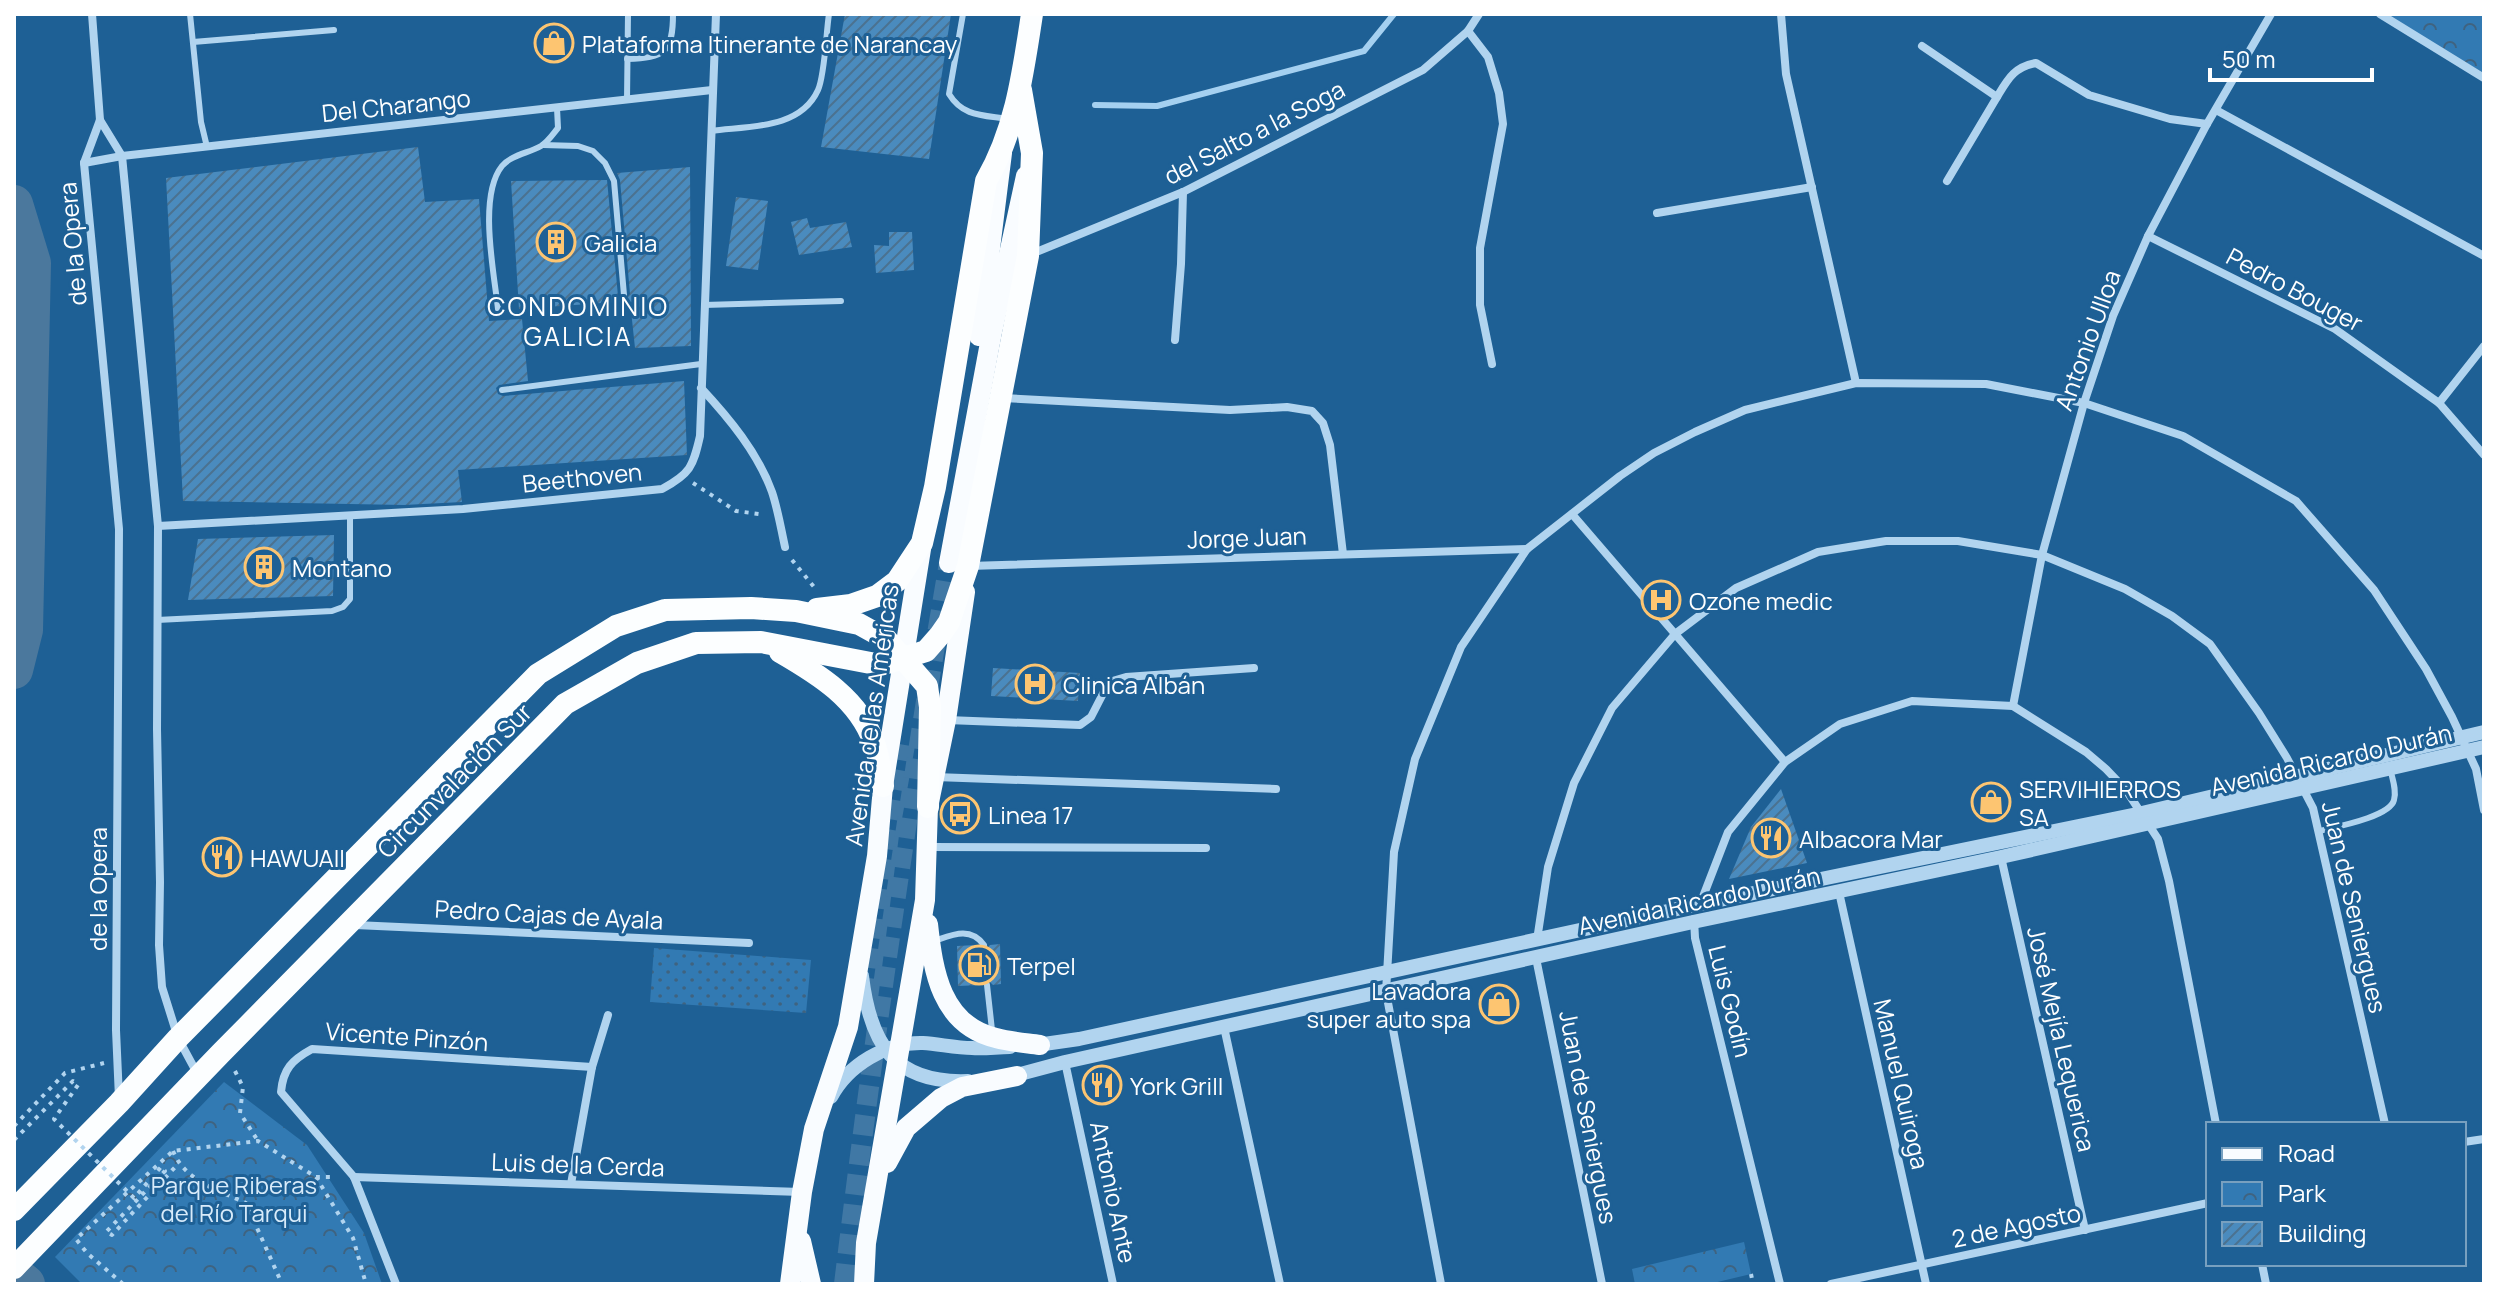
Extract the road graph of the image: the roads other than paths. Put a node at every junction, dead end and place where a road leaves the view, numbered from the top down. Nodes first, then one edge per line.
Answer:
1 (92, 14) edge
2 (190, 14) edge
3 (628, 14) edge
4 (673, 14) edge
5 (716, 14) edge
6 (829, 14) edge
7 (963, 14) edge
8 (1032, 14) edge
9 (1479, 14) edge
10 (1781, 14) edge
11 (2271, 14) edge
12 (2380, 14) edge
13 (334, 30) dead end
14 (1468, 31) junction
15 (193, 42) junction
16 (1922, 46) dead end
17 (627, 59) junction
18 (2484, 78) edge
19 (712, 90) junction
20 (1021, 90) junction
21 (1997, 97) junction
22 (627, 100) junction
23 (557, 108) junction
24 (2216, 110) junction
25 (100, 120) junction
26 (1012, 120) junction
27 (2207, 124) junction
28 (711, 131) junction
29 (543, 145) junction
30 (207, 147) junction
31 (1002, 153) junction
32 (1032, 153) junction
33 (122, 156) junction
34 (84, 163) junction
35 (1947, 181) dead end
36 (1812, 187) junction
37 (1183, 192) junction
38 (1657, 213) dead end
39 (2148, 236) junction
40 (1028, 256) junction
41 (2484, 256) edge
42 (624, 295) dead end
43 (841, 301) dead end
44 (704, 305) junction
45 (498, 309) dead end
46 (1175, 340) dead end
47 (2484, 346) edge
48 (701, 364) junction
49 (1492, 364) dead end
50 (1856, 383) junction
51 (700, 388) junction
52 (502, 390) dead end
53 (1001, 398) junction
54 (2084, 403) junction
55 (2439, 403) junction
56 (2484, 455) edge
57 (1572, 514) junction
58 (350, 515) junction
59 (158, 526) junction
60 (922, 543) junction
61 (785, 547) road end
62 (1527, 549) junction
63 (1343, 554) junction
64 (2042, 555) junction
65 (952, 564) junction
66 (796, 611) junction
67 (157, 620) junction
68 (1675, 634) junction
69 (761, 642) junction
70 (904, 660) junction
71 (1254, 668) dead end
72 (2013, 706) junction
73 (946, 720) junction
74 (2484, 732) edge
75 (2465, 744) junction
76 (2484, 747) edge
77 (1785, 762) junction
78 (2390, 768) junction
79 (935, 777) junction
80 (2301, 782) junction
81 (883, 786) junction
82 (1276, 789) dead end
83 (928, 807) junction
84 (2484, 810) edge
85 (2145, 818) junction
86 (2319, 831) junction
87 (928, 847) junction
88 (1206, 848) dead end
89 (2001, 857) junction
90 (1839, 892) junction
91 (925, 900) junction
92 (1700, 904) junction
93 (1693, 922) junction
94 (348, 925) junction
95 (864, 932) junction
96 (1537, 941) junction
97 (749, 943) dead end
98 (930, 943) junction
99 (984, 945) dead end
100 (1536, 958) junction
101 (1387, 973) junction
102 (987, 985) dead end
103 (1386, 992) junction
104 (608, 1015) dead end
105 (1224, 1027) junction
106 (178, 1038) junction
107 (993, 1038) junction
108 (1040, 1045) junction
109 (894, 1053) junction
110 (1065, 1062) junction
111 (592, 1067) junction
112 (1017, 1076) junction
113 (199, 1077) junction
114 (119, 1103) junction
115 (2216, 1122) edge
116 (2385, 1122) edge
117 (814, 1129) junction
118 (354, 1177) junction
119 (879, 1177) junction
120 (571, 1184) junction
121 (802, 1192) junction
122 (21, 1203) edge
123 (2206, 1203) edge
124 (798, 1225) junction
125 (2085, 1230) junction
126 (1922, 1265) junction
127 (14, 1268) edge
128 (396, 1284) edge
129 (790, 1284) edge
130 (811, 1284) edge
131 (864, 1284) edge
132 (1113, 1284) edge
133 (1280, 1284) edge
134 (1441, 1284) edge
135 (1602, 1284) edge
136 (1780, 1284) edge
137 (1831, 1284) edge
138 (1926, 1284) edge

1 - 25 street
2 - 15 lane
3 - 17 lane
4 - 17 lane
5 - 19 street
6 - 28 lane
7 - 26 lane
8 - 20 highway
9 - 14 street, del Salto a la Soga
10 - 36 street
11 - 24 street, Antonio Ulloa
12 - 18 street
13 - 15 lane
14 - 37 street, del Salto a la Soga
14 - 49 street
15 - 30 lane
16 - 21 street
17 - 22 lane
19 - 22 street, Del Charango
19 - 28 street
20 - 26 highway, Avenida de las Américas
20 - 32 highway, Avenida de las Américas
21 - 27 street
21 - 35 street
22 - 23 street, Del Charango
23 - 29 lane
23 - 30 street, Del Charango
24 - 27 street, Antonio Ulloa
24 - 41 street
25 - 33 street
25 - 34 street, de la Opera
26 - 31 highway, Avenida de las Américas
27 - 39 street, Antonio Ulloa
28 - 44 street
29 - 42 lane
29 - 45 lane
30 - 33 street, Del Charango
31 - 60 highway, Avenida de las Américas
31 - 65 main road, Avenida de las Américas
32 - 40 highway, Avenida de las Américas
32 - 65 main road, Avenida de las Américas
33 - 34 street, Del Charango
33 - 59 street
34 - 114 street, de la Opera
36 - 38 street
36 - 50 street
37 - 40 street, del Salto a la Soga
37 - 46 street
39 - 54 street, Antonio Ulloa
39 - 55 street, Pedro Bouger
40 - 53 highway, Avenida de las Américas
43 - 44 lane
44 - 48 street
47 - 55 street
48 - 51 street
48 - 52 lane
50 - 54 street
50 - 57 street
51 - 58 street, Beethoven
51 - 61 street
53 - 63 street
53 - 65 highway, Avenida de las Américas
54 - 64 street, Antonio Ulloa
54 - 75 street
55 - 56 street, Pedro Bouger
57 - 62 street
57 - 68 street
58 - 59 street, Beethoven
58 - 67 lane
59 - 67 street
60 - 66 highway
60 - 70 main road, Avenida de las Américas
62 - 63 street, Jorge Juan
62 - 101 street
63 - 65 street, Jorge Juan
64 - 68 street, Juan de Seniergues
64 - 72 street, Antonio Ulloa
64 - 80 street, Juan de Seniergues
65 - 70 highway, Circunvalación Sur
65 - 73 main road, Avenida de las Américas
66 - 70 highway
66 - 106 highway, Circunvalación Sur
67 - 106 street
68 - 77 street
68 - 96 street, Juan de Seniergues
69 - 70 highway, Circunvalación Sur
69 - 81 highway
69 - 94 highway, Circunvalación Sur
70 - 81 main road, Avenida de las Américas
70 - 83 highway
71 - 73 street
72 - 77 street, Luis Godín
72 - 85 street
73 - 79 main road, Avenida de las Américas
74 - 75 street, Avenida Ricardo Durán
75 - 76 street, Avenida Ricardo Durán
75 - 78 street, Avenida Ricardo Durán
75 - 80 street, Avenida Ricardo Durán
75 - 84 street
77 - 92 street, Luis Godín
78 - 80 street, Avenida Ricardo Durán
78 - 86 lane
79 - 82 street
79 - 83 main road, Avenida de las Américas
80 - 85 street, Avenida Ricardo Durán
80 - 86 street, Juan de Seniergues
81 - 95 main road, Avenida de las Américas
83 - 87 main road, Avenida de las Américas
85 - 89 street, Avenida Ricardo Durán
85 - 92 street, Avenida Ricardo Durán
85 - 115 street
86 - 116 street, Juan de Seniergues
87 - 88 street
87 - 91 main road, Avenida de las Américas
89 - 90 street, Avenida Ricardo Durán
89 - 125 street, José Mejía Lequerica
90 - 93 street, Avenida Ricardo Durán
90 - 126 street, Manuel Quiroga
91 - 98 main road
91 - 109 main road, Avenida de las Américas
92 - 93 street, Luis Godín
92 - 96 street, Avenida Ricardo Durán
93 - 100 street, Avenida Ricardo Durán
93 - 136 street, Luis Godín
94 - 97 street, Pedro Cajas de Ayala
94 - 113 highway, Circunvalación Sur
95 - 109 street
95 - 117 main road, Avenida de las Américas
96 - 101 street, Avenida Ricardo Durán
98 - 99 lane
98 - 107 main road
100 - 103 street, Avenida Ricardo Durán
100 - 135 street, Juan de Seniergues
101 - 103 street
101 - 108 street, Avenida Ricardo Durán
102 - 107 lane
103 - 105 street, Avenida Ricardo Durán
103 - 134 street
104 - 111 street
105 - 110 street, Avenida Ricardo Durán
105 - 133 street
106 - 113 street
106 - 114 highway, Circunvalación Sur
107 - 108 main road
108 - 109 street, Avenida Ricardo Durán
109 - 112 street, Avenida Ricardo Durán
109 - 117 street
109 - 119 main road, Avenida de las Américas
110 - 112 street, Avenida Ricardo Durán
110 - 132 street, Antonio Ante
111 - 118 street, Vicente Pinzón
111 - 120 street
112 - 119 main road
113 - 127 highway, Circunvalación Sur
114 - 122 highway, Circunvalación Sur
117 - 121 main road, Avenida de las Américas
118 - 120 street, Luis de la Cerda
118 - 128 street, Vicente Pinzón
119 - 131 main road, Avenida de las Américas
120 - 121 street, Luis de la Cerda
121 - 124 main road, Avenida de las Américas
123 - 125 street, 2 de Agosto
124 - 129 main road, Avenida de las Américas
124 - 130 main road
125 - 126 street, 2 de Agosto
126 - 137 street, 2 de Agosto
126 - 138 street, Manuel Quiroga

